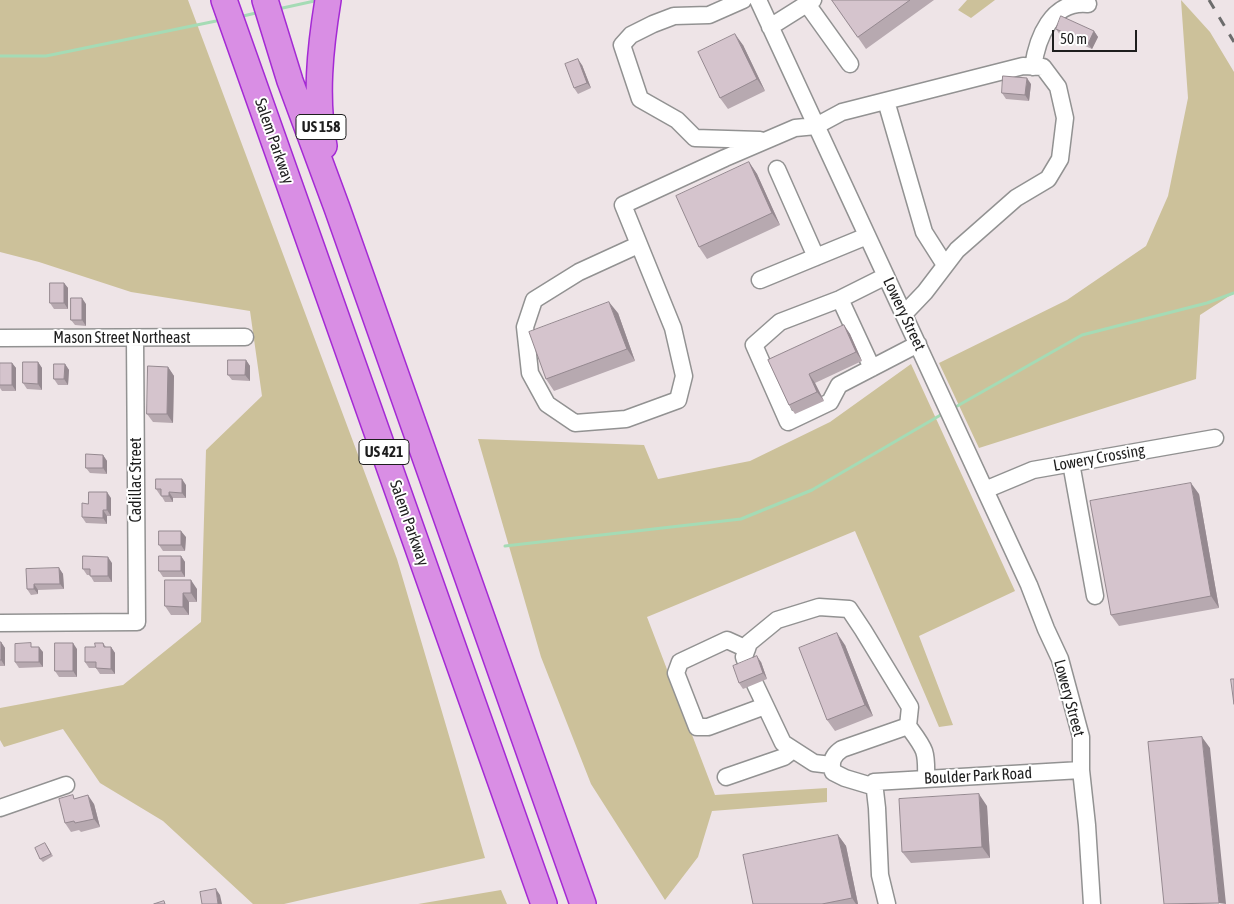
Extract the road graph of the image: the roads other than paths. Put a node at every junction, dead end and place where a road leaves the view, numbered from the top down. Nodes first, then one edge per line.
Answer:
1 (224, 0) edge
2 (265, 0) edge
3 (328, 0) edge
4 (743, 0) edge
5 (758, 0) edge
6 (810, 2) edge
7 (1088, 4) dead end
8 (770, 28) junction
9 (850, 64) dead end
10 (1033, 67) junction
11 (886, 101) junction
12 (816, 126) junction
13 (767, 140) junction
14 (777, 169) dead end
15 (337, 208) junction
16 (867, 236) junction
17 (638, 245) junction
18 (816, 257) junction
19 (945, 265) junction
20 (886, 276) junction
21 (760, 280) dead end
22 (840, 299) junction
23 (904, 314) junction
24 (245, 337) dead end
25 (0, 338) edge
26 (135, 338) junction
27 (918, 344) junction
28 (872, 368) junction
29 (1215, 438) dead end
30 (1071, 463) junction
31 (986, 490) junction
32 (1095, 596) dead end
33 (0, 623) edge
34 (747, 650) junction
35 (748, 668) edge
36 (754, 684) edge
37 (765, 706) junction
38 (908, 726) junction
39 (793, 750) junction
40 (831, 765) junction
41 (1081, 770) junction
42 (726, 777) dead end
43 (926, 779) junction
44 (875, 784) junction
45 (66, 785) dead end
46 (0, 808) edge
47 (544, 904) edge
48 (583, 904) edge
49 (887, 904) edge
50 (1092, 904) edge

1 - 47 highway, Salem Parkway / US 421
2 - 15 highway, US 421
3 - 15 highway, US 158
4 - 13 street
5 - 8 street, Lowery Street
6 - 8 street
6 - 9 street
7 - 10 street
8 - 12 street, Lowery Street
10 - 11 street
10 - 19 street
11 - 12 street
11 - 19 street
12 - 13 street
12 - 16 street, Lowery Street
13 - 17 street
14 - 18 street
15 - 48 highway, US 421
16 - 18 street
16 - 20 street, Lowery Street
17 - 17 street
18 - 21 street
19 - 23 street
20 - 22 street
20 - 23 street, Lowery Street
22 - 28 street
22 - 28 street
23 - 27 street, Lowery Street
24 - 26 street, Mason Street Northeast
25 - 26 street, Mason Street Northeast
26 - 33 street, Cadillac Street
27 - 28 street
27 - 31 street, Lowery Street
29 - 30 street, Lowery Crossing
30 - 31 street, Lowery Crossing
30 - 32 street
31 - 41 street, Lowery Street
34 - 35 street
34 - 37 street
34 - 38 street
36 - 37 street
37 - 39 street
38 - 40 street
38 - 43 street
39 - 40 street
39 - 42 street
40 - 44 street
41 - 43 street, Boulder Park Road
41 - 50 street, Lowery Street
43 - 44 street, Boulder Park Road
44 - 49 street
45 - 46 street

